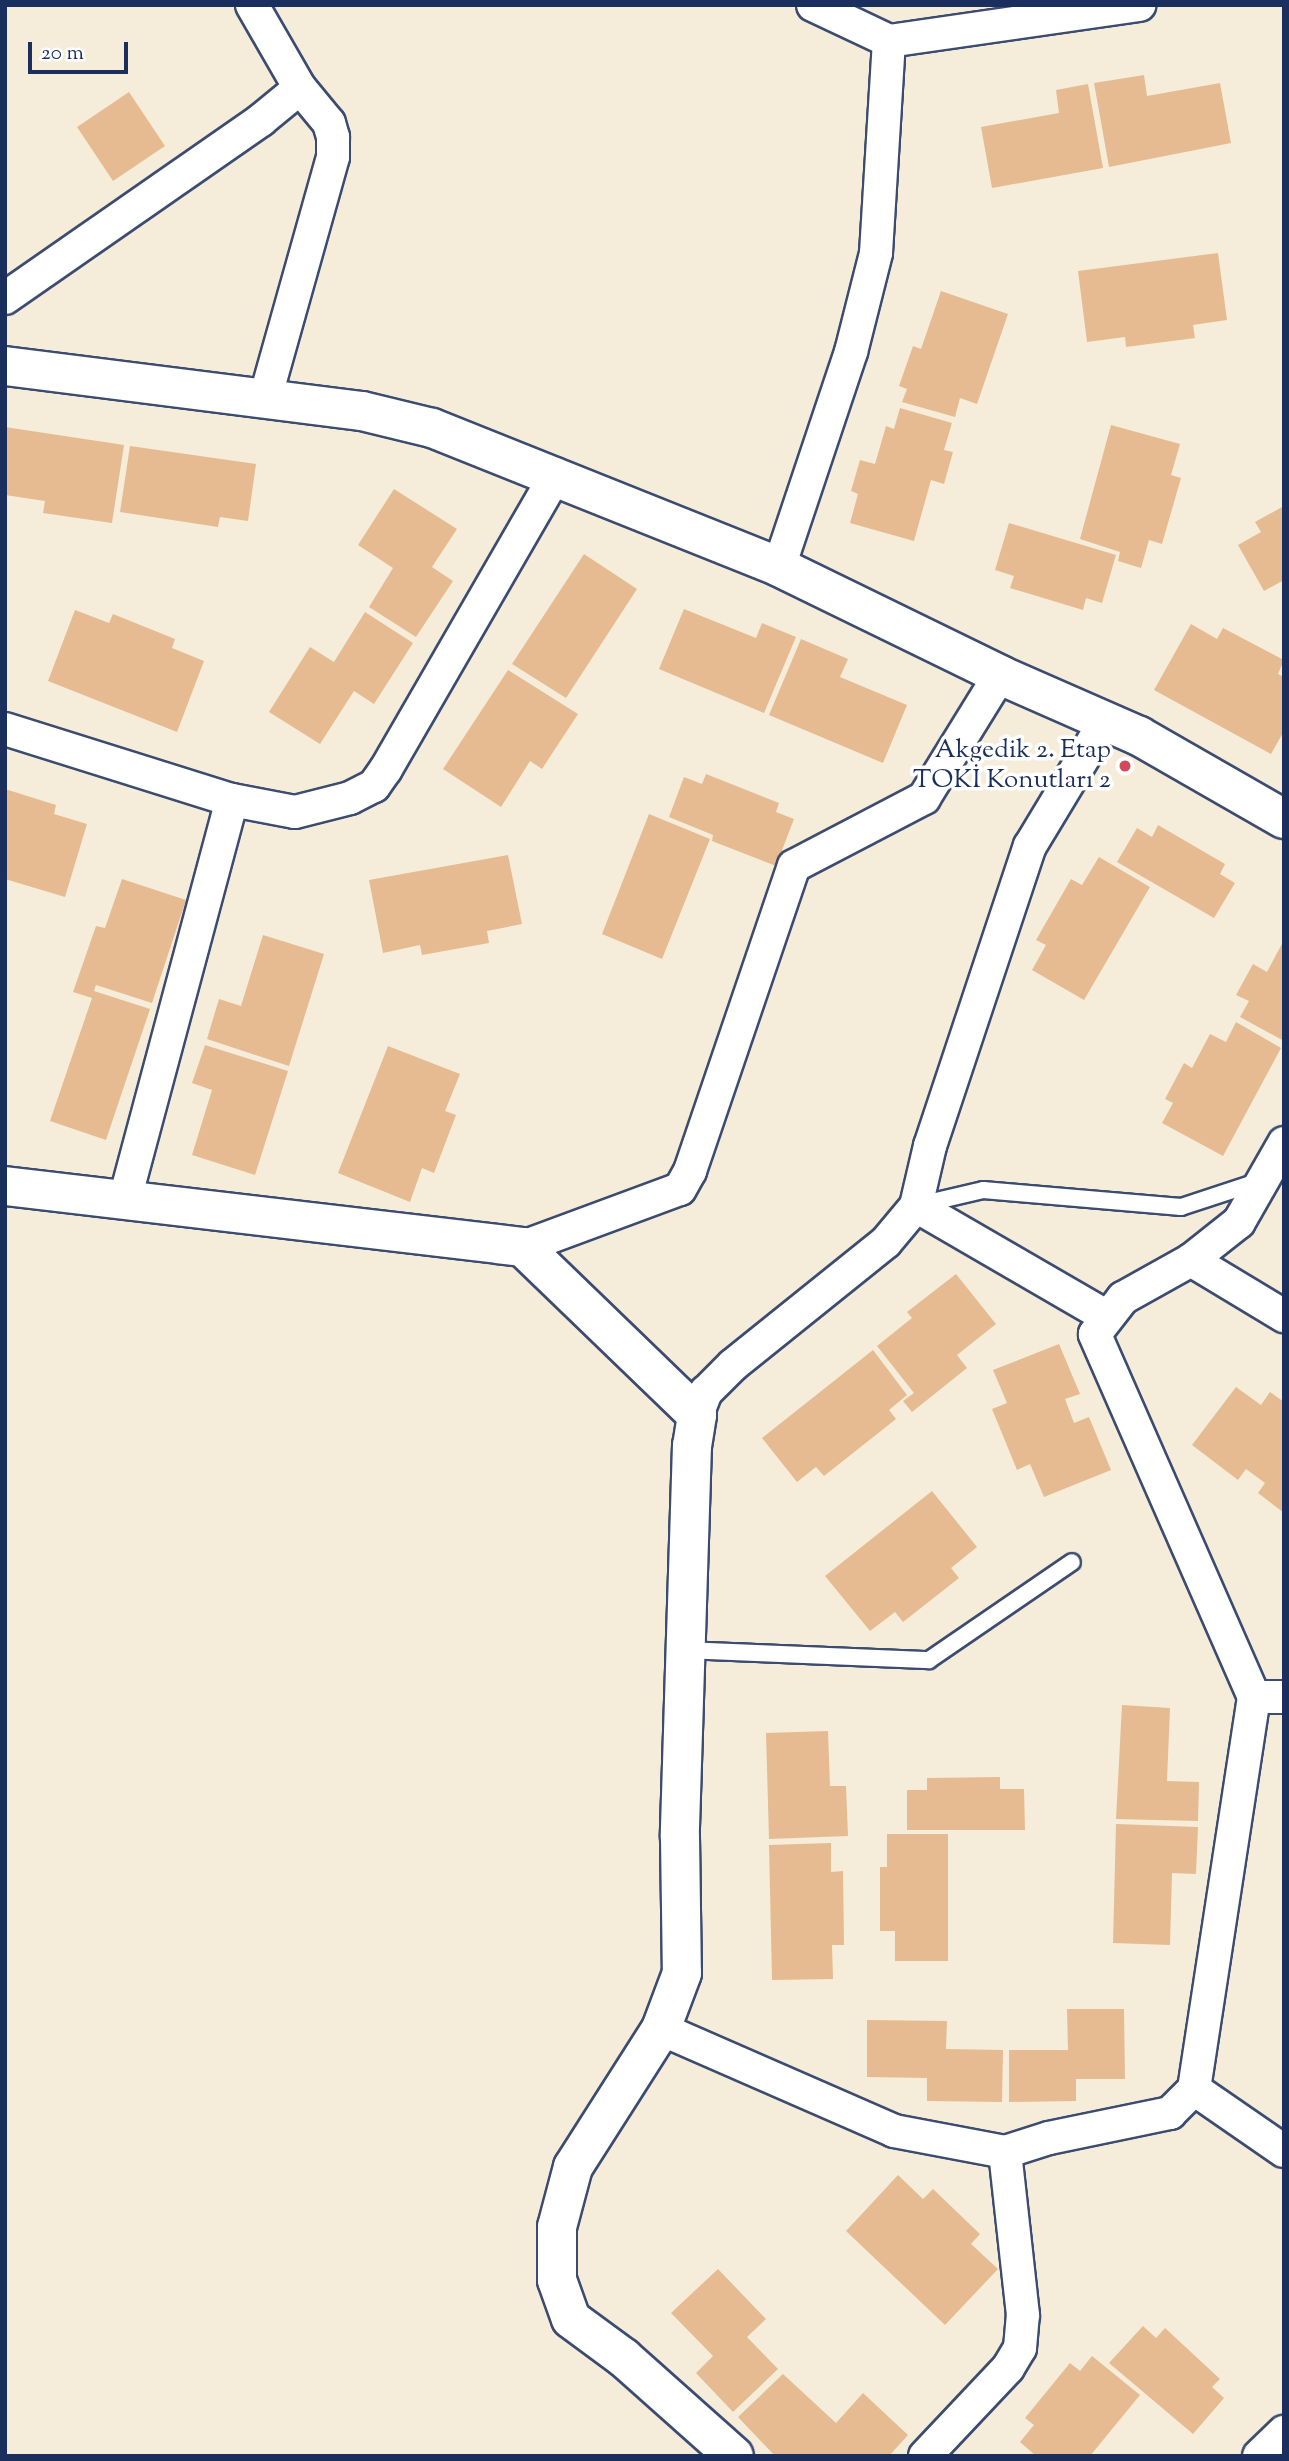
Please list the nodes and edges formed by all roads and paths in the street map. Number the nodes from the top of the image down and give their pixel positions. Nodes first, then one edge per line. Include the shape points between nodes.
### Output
1 (252, 5) edge
2 (813, 5) edge
3 (1139, 5) edge
4 (889, 41) junction
5 (300, 88) junction
6 (5, 298) edge
7 (5, 366) edge
8 (265, 399) junction
9 (556, 474) junction
10 (779, 567) junction
11 (1000, 675) junction
12 (1107, 720) junction
13 (5, 730) edge
14 (232, 800) junction
15 (1284, 818) edge
16 (1284, 1143) edge
17 (1263, 1180) junction
18 (5, 1186) edge
19 (125, 1199) junction
20 (916, 1206) junction
21 (523, 1247) junction
22 (1191, 1260) junction
23 (1107, 1316) junction
24 (1284, 1316) edge
25 (697, 1415) junction
26 (1072, 1562) dead end
27 (686, 1650) junction
28 (1269, 1697) edge
29 (662, 2029) junction
30 (1194, 2089) junction
31 (1284, 2151) edge
32 (1006, 2152) junction
33 (1284, 2432) edge
34 (938, 2452) edge
35 (734, 2456) edge
36 (1259, 2456) edge

1 - 5 street
2 - 4 street
3 - 4 street
4 - 10 street via 876,253 851,352
5 - 6 street
5 - 8 street via 329,123 333,157
7 - 8 street
8 - 9 street via 398,417
9 - 10 street
9 - 14 street via 374,786 350,798 295,812
10 - 11 street
11 - 12 street
11 - 21 street via 924,799 794,866 680,1189
12 - 15 street
12 - 20 street via 1030,846 930,1146
13 - 14 street
14 - 19 street
16 - 17 street
17 - 20 lane via 1181,1207 983,1190
17 - 22 street via 1239,1222
18 - 19 street
19 - 21 street
20 - 23 street
20 - 25 street via 886,1242 733,1365 706,1392
21 - 25 street
22 - 23 street via 1123,1298
22 - 24 street
23 - 28 street via 1095,1334
25 - 27 street via 692,1446
26 - 27 lane via 929,1660
27 - 29 street via 680,1837 682,1973
28 - 30 street
29 - 32 street via 894,2130
29 - 35 street via 573,2167 558,2227 558,2280 571,2319 624,2358
30 - 31 street
30 - 32 street via 1170,2113 1049,2138
32 - 34 street via 1023,2315 1020,2348 1009,2368
33 - 36 street

